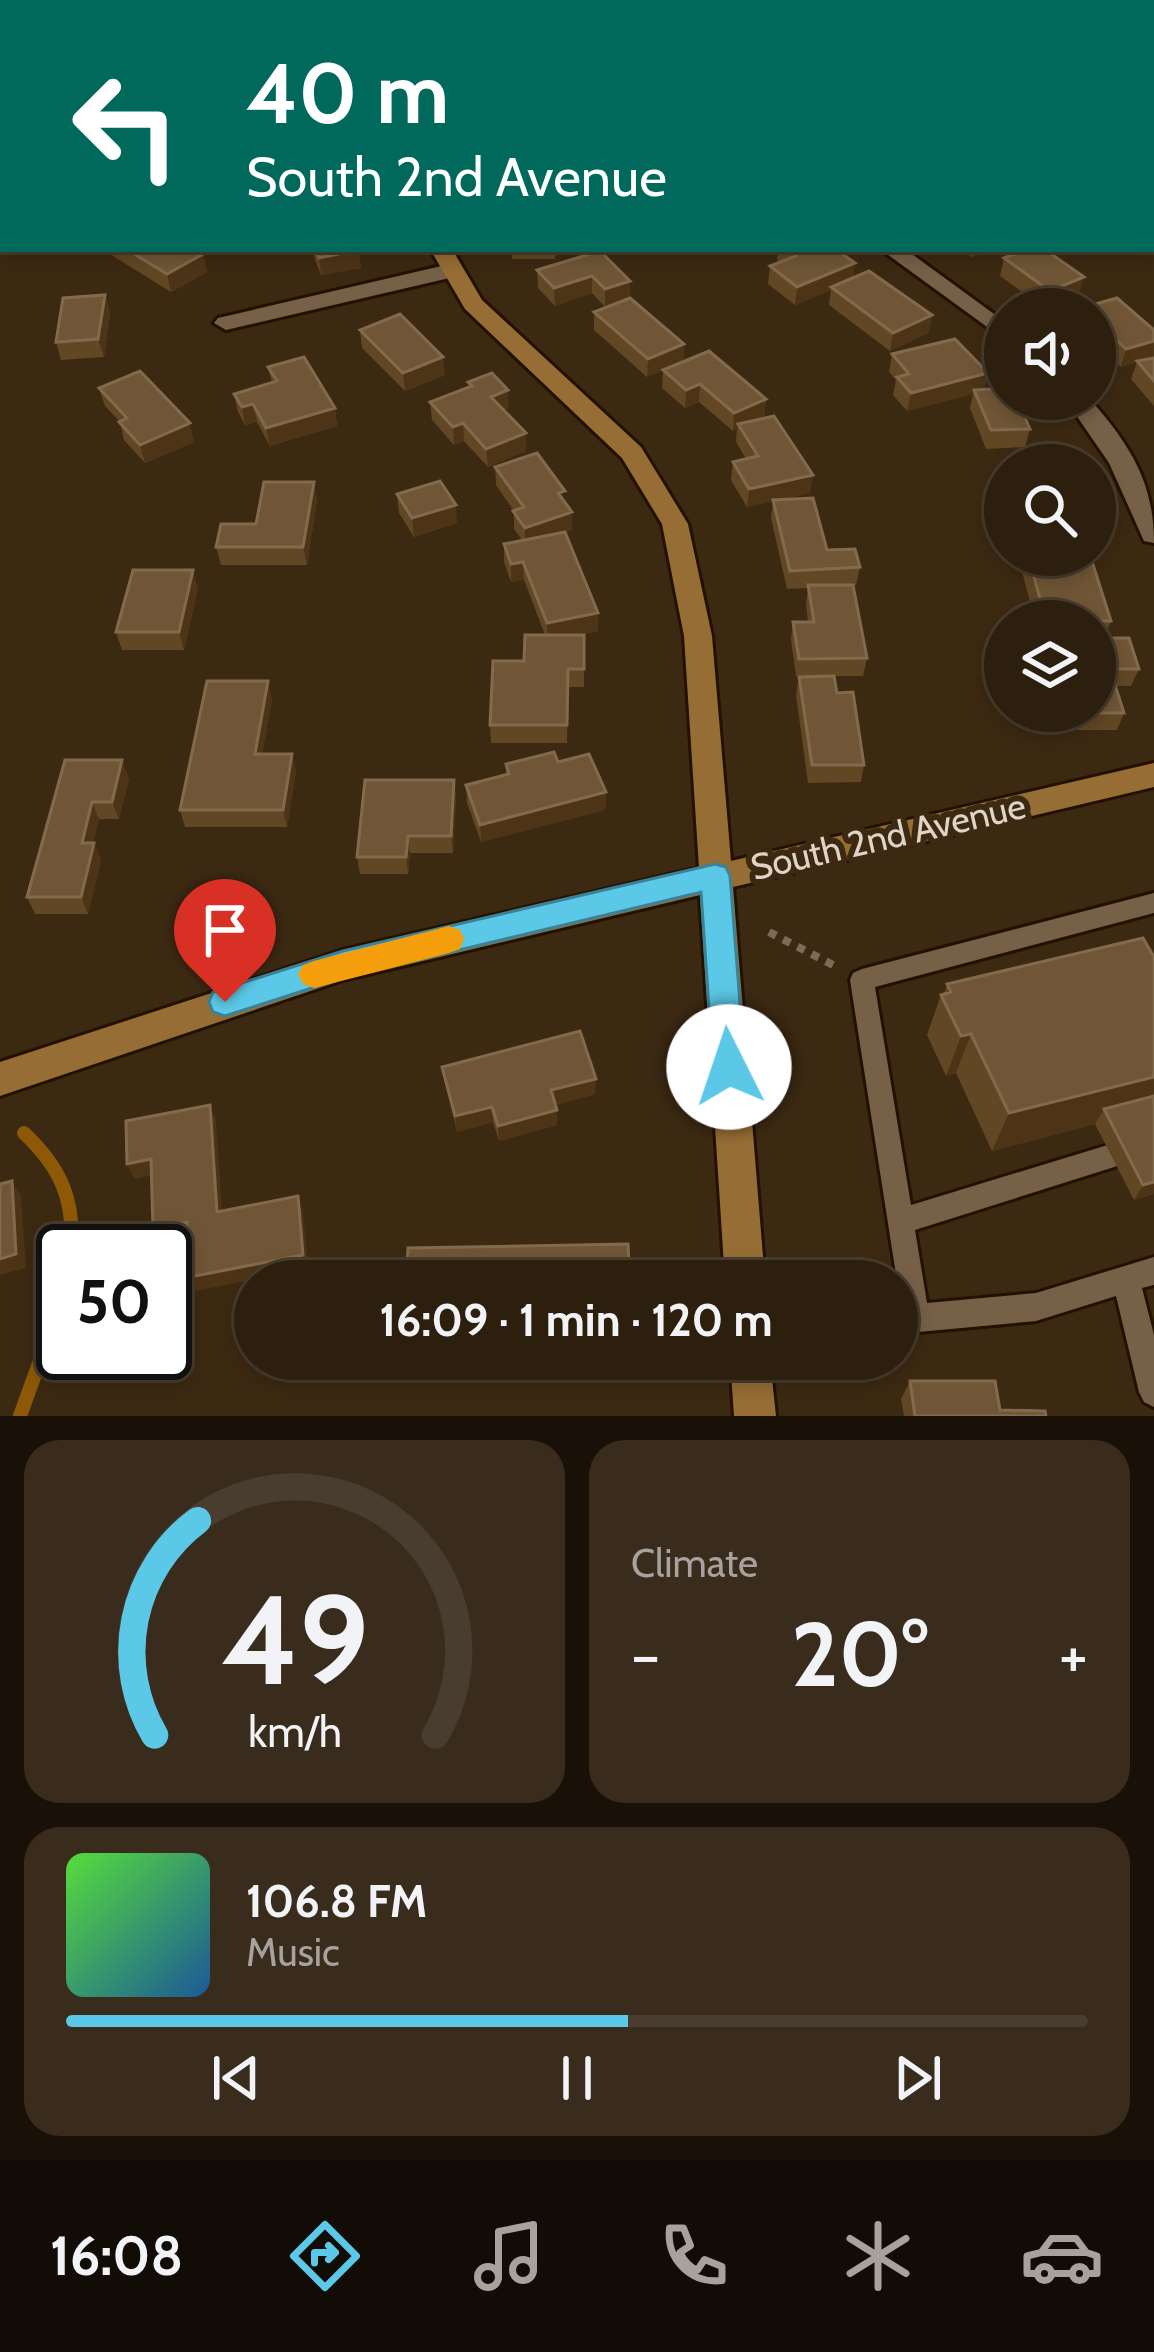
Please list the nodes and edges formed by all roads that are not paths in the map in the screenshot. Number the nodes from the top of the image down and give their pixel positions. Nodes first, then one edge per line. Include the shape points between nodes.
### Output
1 (895, 252) edge
2 (446, 260) edge
3 (984, 318) edge
4 (226, 323) dead end
5 (1096, 420) edge
6 (1154, 534) edge
7 (1152, 778) edge
8 (715, 876) junction
9 (1154, 903) edge
10 (0, 1079) edge
11 (1111, 1156) dead end
12 (899, 1222) junction
13 (743, 1260) edge
14 (902, 1260) edge
15 (1140, 1275) edge
16 (918, 1319) edge
17 (752, 1380) edge
18 (1154, 1393) edge
19 (755, 1416) edge

1 - 3 street
2 - 4 street
2 - 8 main road via 473,304 632,454 675,524 698,636
5 - 6 street
7 - 8 main road, South 2nd Avenue
8 - 10 main road, South 2nd Avenue via 343,965
8 - 13 main road
9 - 12 lane via 862,980
11 - 12 lane
12 - 14 lane
15 - 16 lane via 1036,1307
15 - 18 lane
17 - 19 main road

